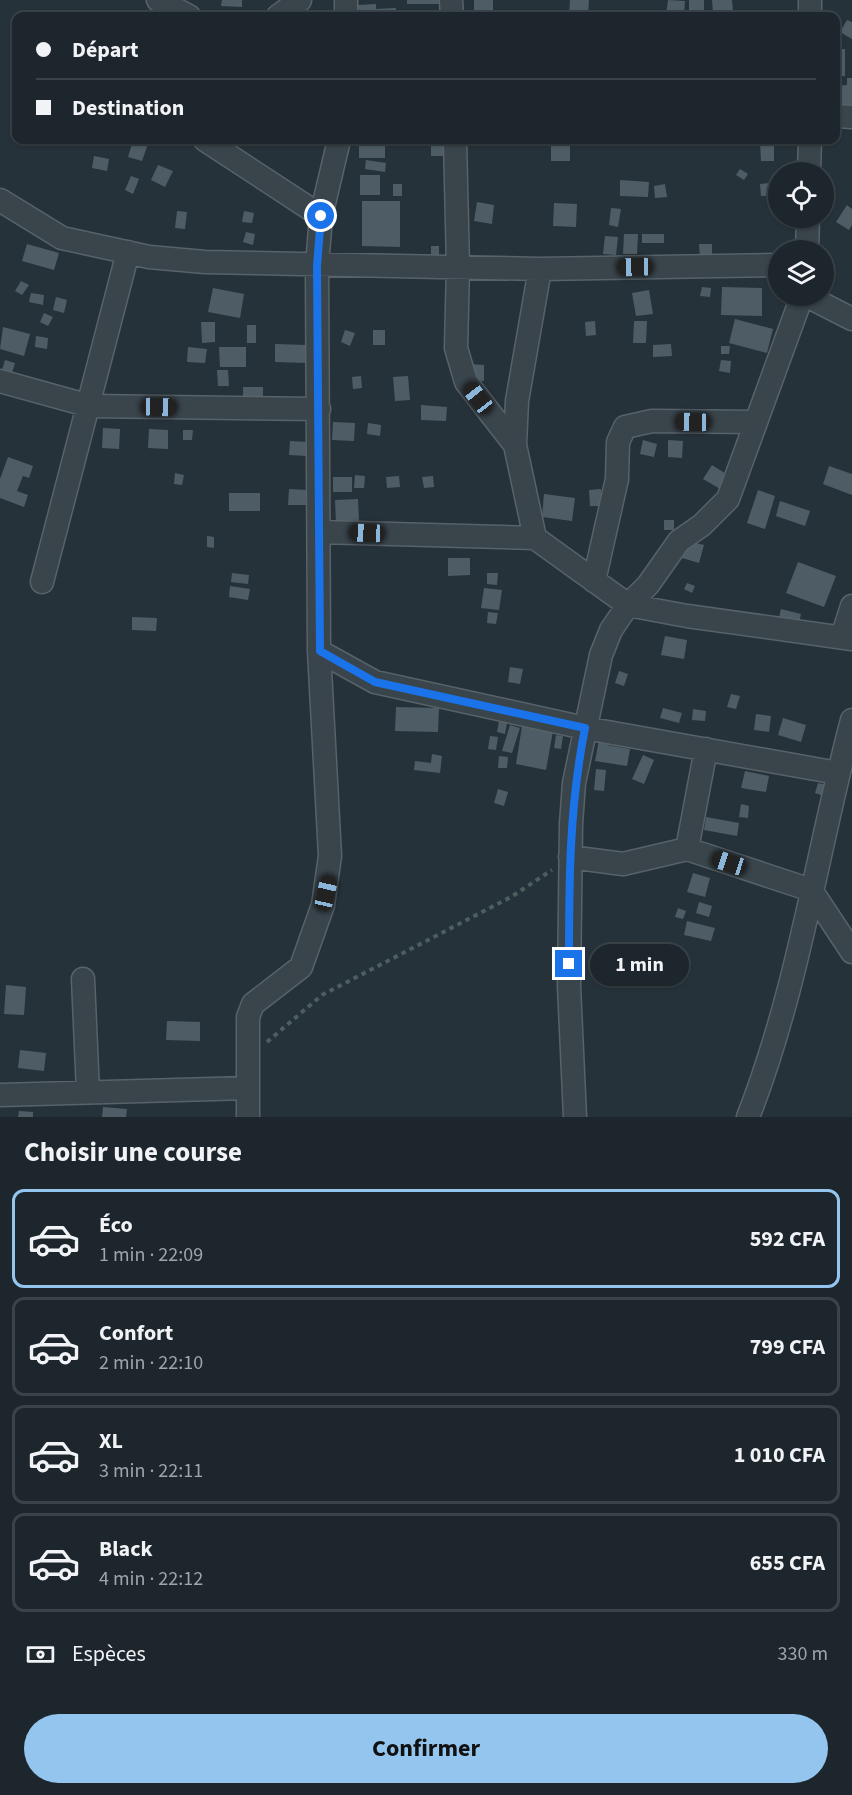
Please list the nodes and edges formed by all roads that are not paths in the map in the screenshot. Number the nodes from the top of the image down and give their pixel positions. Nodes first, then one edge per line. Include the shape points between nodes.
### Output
1 (158, 0) edge
2 (300, 0) edge
3 (181, 11) edge
4 (284, 12) edge
5 (211, 144) edge
6 (338, 144) edge
7 (455, 144) edge
8 (810, 144) edge
9 (809, 162) edge
10 (0, 200) edge
11 (321, 216) junction
12 (128, 252) junction
13 (768, 265) edge
14 (317, 266) junction
15 (458, 267) junction
16 (540, 269) junction
17 (798, 306) edge
18 (826, 306) edge
19 (852, 320) edge
20 (0, 381) edge
21 (90, 406) junction
22 (318, 409) junction
23 (756, 422) junction
24 (515, 445) junction
25 (320, 532) junction
26 (535, 538) junction
27 (594, 580) junction
28 (42, 582) dead end
29 (628, 605) junction
30 (852, 606) edge
31 (847, 638) edge
32 (320, 651) junction
33 (852, 720) edge
34 (585, 728) junction
35 (706, 749) junction
36 (841, 784) edge
37 (687, 849) junction
38 (570, 857) junction
39 (811, 890) junction
40 (852, 952) edge
41 (83, 979) dead end
42 (248, 1088) junction
43 (88, 1092) junction
44 (0, 1095) edge
45 (248, 1117) edge
46 (574, 1117) edge
47 (748, 1117) edge

1 - 3 street
2 - 4 street
5 - 11 street
6 - 11 street
7 - 15 street
8 - 9 street
10 - 12 street via 62,238
11 - 14 street
12 - 14 street via 205,262
12 - 21 street
13 - 16 street
14 - 15 street
14 - 22 street
15 - 16 street
15 - 24 street via 456,348 466,382
16 - 24 street via 517,401
17 - 23 street
18 - 19 street
20 - 21 street
21 - 22 street
21 - 28 street
22 - 25 street
23 - 27 street via 652,421 625,427 618,442 617,479
23 - 29 street via 728,499 679,541 648,585
24 - 26 street
25 - 26 street
25 - 32 street
26 - 27 street
27 - 29 street
29 - 31 street
29 - 34 street via 611,630 601,655
30 - 31 street
32 - 34 street via 375,682
32 - 42 street via 328,881 301,967 253,1004 248,1017
33 - 36 street
34 - 35 street
34 - 38 street via 574,783
35 - 36 street
35 - 37 street
36 - 39 street
37 - 38 street via 624,864
37 - 39 street
38 - 46 street
39 - 40 street
39 - 47 street via 765,1073
41 - 43 street
42 - 43 street
42 - 45 street
43 - 44 street

